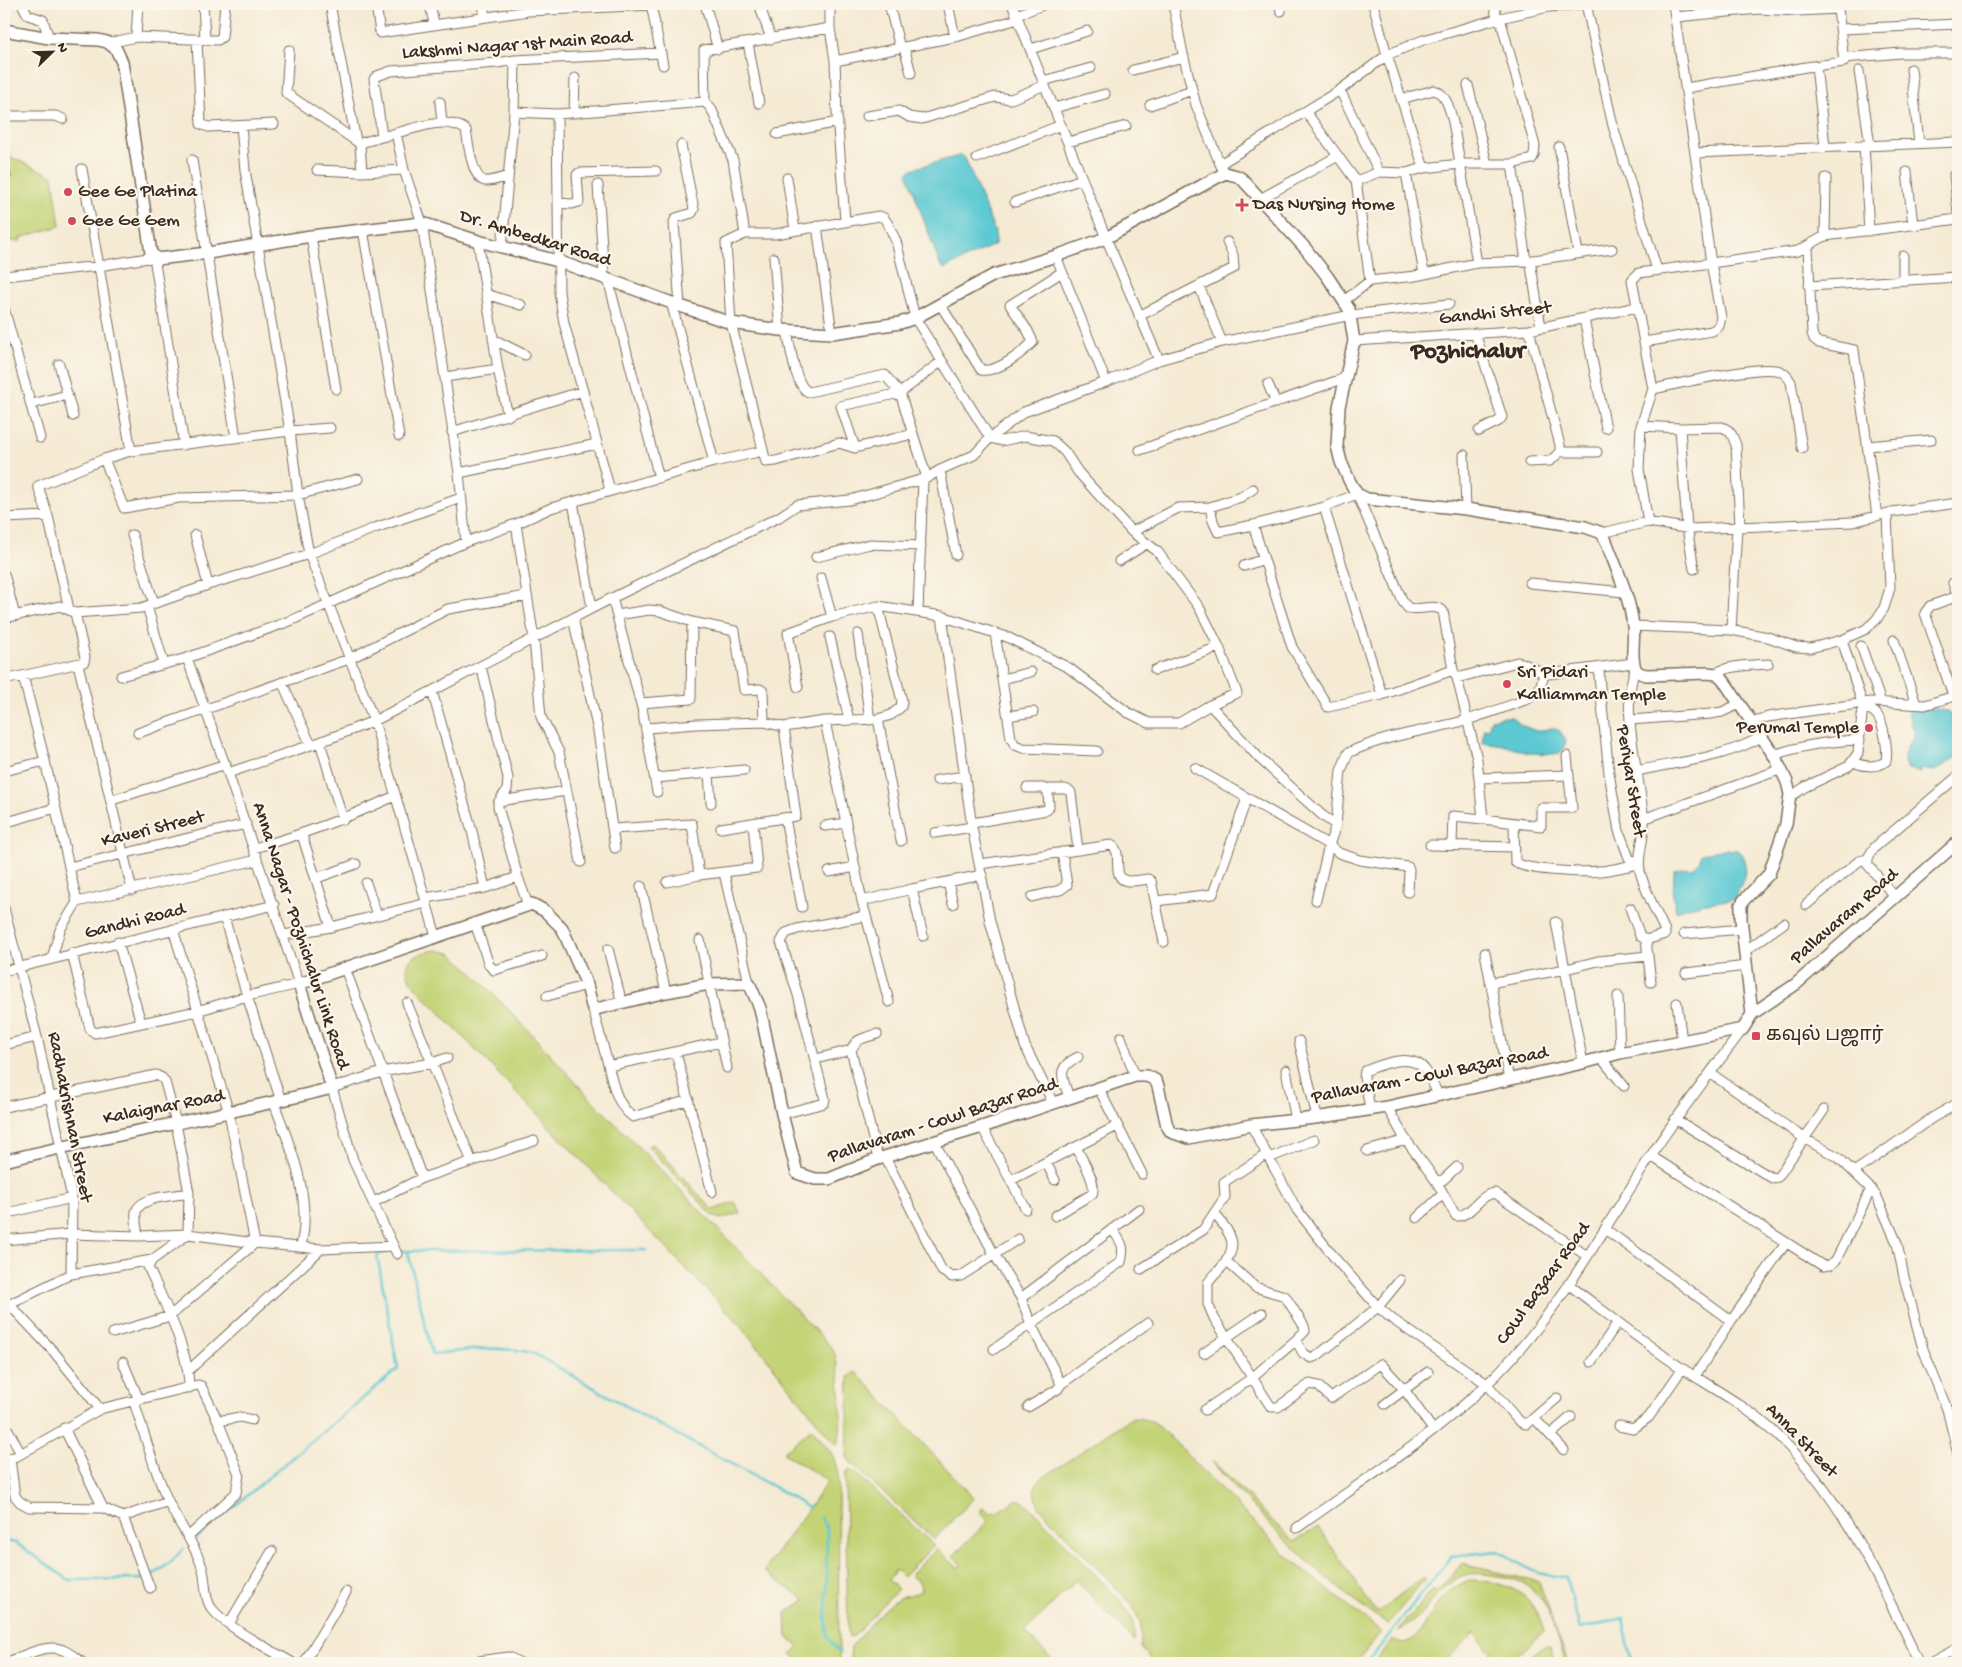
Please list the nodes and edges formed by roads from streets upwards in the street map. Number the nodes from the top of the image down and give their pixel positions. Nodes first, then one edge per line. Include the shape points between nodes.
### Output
1 (22, 4) edge
2 (138, 4) edge
3 (203, 4) edge
4 (225, 4) edge
5 (330, 4) edge
6 (376, 4) edge
7 (430, 4) edge
8 (483, 4) edge
9 (652, 4) edge
10 (706, 4) edge
11 (759, 4) edge
12 (830, 4) edge
13 (889, 4) edge
14 (948, 4) edge
15 (1012, 4) edge
16 (1045, 4) edge
17 (1173, 4) edge
18 (1373, 4) edge
19 (1494, 4) edge
20 (1580, 4) edge
21 (1586, 4) edge
22 (1673, 4) edge
23 (1548, 5) edge
24 (1759, 6) edge
25 (1839, 6) edge
26 (485, 16) junction
27 (1018, 17) junction
28 (1676, 17) junction
29 (1499, 18) junction
30 (434, 24) junction
31 (1958, 24) edge
32 (830, 28) junction
33 (1841, 29) junction
34 (4, 30) edge
35 (1087, 31) dead end
36 (955, 37) junction
37 (49, 38) junction
38 (136, 38) junction
39 (201, 39) junction
40 (771, 39) junction
41 (109, 43) junction
42 (748, 43) junction
43 (902, 47) junction
44 (718, 49) junction
45 (1030, 49) junction
46 (289, 50) dead end
47 (661, 53) junction
48 (1958, 53) edge
49 (1387, 55) junction
50 (1184, 57) junction
51 (1844, 58) junction
52 (515, 60) junction
53 (835, 61) junction
54 (663, 65) dead end
55 (1816, 66) junction
56 (1090, 68) dead end
57 (1911, 69) dead end
58 (1133, 70) dead end
59 (1859, 71) dead end
60 (911, 73) dead end
61 (576, 78) dead end
62 (1044, 83) junction
63 (1468, 85) dead end
64 (1686, 88) junction
65 (1192, 90) junction
66 (1340, 90) junction
67 (1105, 94) dead end
68 (1402, 99) junction
69 (440, 102) dead end
70 (705, 102) junction
71 (759, 103) dead end
72 (1150, 105) dead end
73 (1054, 108) junction
74 (514, 112) junction
75 (1306, 112) junction
76 (574, 113) junction
77 (557, 114) junction
78 (4, 116) edge
79 (867, 116) dead end
80 (63, 119) dead end
81 (838, 122) junction
82 (442, 123) junction
83 (274, 124) dead end
84 (1061, 125) junction
85 (241, 126) junction
86 (1126, 126) dead end
87 (396, 133) junction
88 (777, 134) dead end
89 (382, 136) junction
90 (1068, 142) junction
91 (1958, 142) edge
92 (358, 143) junction
93 (1919, 143) junction
94 (681, 145) dead end
95 (1867, 145) junction
96 (1825, 146) junction
97 (1559, 147) dead end
98 (1695, 153) junction
99 (1338, 156) junction
100 (977, 158) dead end
101 (192, 160) dead end
102 (1460, 164) junction
103 (1487, 164) junction
104 (1512, 164) junction
105 (1424, 168) junction
106 (4, 169) edge
107 (1222, 169) junction
108 (82, 170) dead end
109 (317, 170) dead end
110 (404, 170) junction
111 (656, 171) dead end
112 (362, 172) junction
113 (1379, 172) junction
114 (1907, 172) dead end
115 (1406, 173) junction
116 (1954, 175) dead end
117 (4, 176) edge
118 (508, 176) junction
119 (787, 178) dead end
120 (1826, 178) dead end
121 (1082, 179) junction
122 (1356, 181) junction
123 (598, 185) dead end
124 (1260, 199) junction
125 (1015, 202) dead end
126 (558, 203) junction
127 (1958, 214) edge
128 (1958, 219) edge
129 (845, 220) junction
130 (422, 223) junction
131 (1913, 225) junction
132 (817, 226) junction
133 (363, 230) junction
134 (795, 230) junction
135 (1869, 231) junction
136 (745, 234) junction
137 (311, 236) junction
138 (1824, 236) junction
139 (1106, 238) junction
140 (478, 241) junction
141 (1226, 242) dead end
142 (258, 245) junction
143 (502, 247) junction
144 (1808, 247) junction
145 (1612, 249) dead end
146 (208, 253) junction
147 (1578, 253) junction
148 (1056, 256) junction
149 (1903, 256) dead end
150 (154, 257) junction
151 (774, 258) dead end
152 (1528, 260) junction
153 (558, 261) junction
154 (1477, 263) junction
155 (1710, 263) junction
156 (99, 266) junction
157 (1657, 270) junction
158 (1062, 272) junction
159 (1424, 274) junction
160 (4, 276) edge
161 (1958, 277) edge
162 (606, 278) junction
163 (1903, 280) junction
164 (1370, 281) junction
165 (1199, 286) junction
166 (1809, 286) junction
167 (486, 294) junction
168 (1345, 300) junction
169 (676, 304) junction
170 (940, 304) junction
171 (1449, 304) dead end
172 (521, 305) dead end
173 (1637, 307) junction
174 (4, 308) edge
175 (1351, 315) junction
176 (1140, 316) junction
177 (915, 318) junction
178 (1584, 319) junction
179 (731, 323) junction
180 (1541, 327) junction
181 (783, 330) junction
182 (1529, 330) junction
183 (832, 333) junction
184 (1475, 333) junction
185 (8, 336) edge
186 (493, 339) junction
187 (1354, 341) junction
188 (1222, 342) junction
189 (1644, 342) junction
190 (525, 355) dead end
191 (1159, 360) junction
192 (942, 362) junction
193 (59, 364) dead end
194 (498, 369) junction
195 (445, 377) junction
196 (1345, 378) junction
197 (1106, 382) junction
198 (1268, 384) dead end
199 (336, 389) dead end
200 (1653, 389) junction
201 (582, 391) junction
202 (900, 393) junction
203 (67, 395) junction
204 (1276, 403) junction
205 (32, 404) junction
206 (73, 416) dead end
207 (508, 416) junction
208 (1641, 426) junction
209 (330, 428) dead end
210 (1606, 428) dead end
211 (1680, 428) junction
212 (290, 431) junction
213 (452, 432) junction
214 (1479, 432) dead end
215 (913, 434) junction
216 (399, 436) dead end
217 (40, 438) dead end
218 (236, 438) junction
219 (990, 438) junction
220 (1931, 440) dead end
221 (596, 444) junction
222 (184, 445) junction
223 (1868, 446) junction
224 (854, 448) junction
225 (1802, 448) dead end
226 (763, 450) junction
227 (1140, 450) dead end
228 (131, 452) junction
229 (1560, 452) junction
230 (1597, 452) dead end
231 (1464, 455) dead end
232 (104, 458) junction
233 (714, 462) junction
234 (1529, 462) dead end
235 (940, 470) junction
236 (458, 474) junction
237 (660, 478) junction
238 (358, 479) dead end
239 (925, 479) junction
240 (1253, 489) dead end
241 (610, 490) junction
242 (1357, 494) junction
243 (298, 495) junction
244 (461, 498) junction
245 (573, 502) junction
246 (1958, 503) edge
247 (1210, 507) junction
248 (1324, 507) junction
249 (1466, 509) junction
250 (1882, 515) junction
251 (48, 516) junction
252 (4, 518) edge
253 (1648, 522) junction
254 (516, 524) junction
255 (1253, 525) junction
256 (1738, 527) junction
257 (1687, 528) junction
258 (1132, 532) junction
259 (1602, 533) junction
260 (132, 535) dead end
261 (195, 536) dead end
262 (466, 542) junction
263 (1146, 544) junction
264 (920, 546) junction
265 (309, 554) junction
266 (956, 555) dead end
267 (816, 558) dead end
268 (1264, 559) junction
269 (1119, 561) dead end
270 (1244, 566) dead end
271 (1694, 569) dead end
272 (4, 574) edge
273 (821, 578) dead end
274 (1530, 583) dead end
275 (1953, 583) dead end
276 (208, 585) junction
277 (1624, 592) junction
278 (527, 596) junction
279 (1958, 597) edge
280 (612, 598) junction
281 (151, 604) junction
282 (328, 605) junction
283 (878, 606) junction
284 (592, 608) junction
285 (72, 611) junction
286 (918, 612) junction
287 (617, 614) junction
288 (14, 616) junction
289 (942, 616) junction
290 (832, 617) junction
291 (4, 618) edge
292 (573, 618) junction
293 (692, 622) junction
294 (1633, 626) junction
295 (1731, 630) junction
296 (995, 633) junction
297 (858, 634) dead end
298 (830, 637) dead end
299 (534, 638) junction
300 (1842, 640) junction
301 (1894, 640) dead end
302 (1862, 646) dead end
303 (1219, 647) junction
304 (187, 658) junction
305 (349, 658) junction
306 (78, 664) junction
307 (164, 664) junction
308 (1768, 664) dead end
309 (481, 666) junction
310 (1634, 666) junction
311 (1600, 667) junction
312 (1156, 670) dead end
313 (1031, 672) dead end
314 (1544, 673) junction
315 (1455, 674) junction
316 (1715, 674) junction
317 (23, 676) junction
318 (121, 676) dead end
319 (1002, 679) junction
320 (4, 680) edge
321 (282, 682) junction
322 (798, 688) dead end
323 (432, 691) junction
324 (1382, 696) junction
325 (1956, 696) edge
326 (1881, 702) junction
327 (641, 704) junction
328 (1739, 704) junction
329 (1916, 704) junction
330 (1210, 705) junction
331 (1862, 706) junction
332 (206, 710) junction
333 (1032, 712) dead end
334 (1008, 716) junction
335 (874, 719) junction
336 (849, 720) junction
337 (1468, 720) junction
338 (1630, 720) junction
339 (374, 721) junction
340 (825, 721) junction
341 (764, 722) junction
342 (1750, 722) junction
343 (784, 727) junction
344 (647, 728) junction
345 (138, 733) dead end
346 (1761, 737) junction
347 (1860, 740) junction
348 (320, 742) junction
349 (311, 745) junction
350 (1097, 751) dead end
351 (1774, 755) junction
352 (1567, 756) dead end
353 (45, 761) junction
354 (1853, 762) junction
355 (227, 768) junction
356 (1195, 768) dead end
357 (1782, 769) junction
358 (744, 770) dead end
359 (4, 771) edge
360 (1637, 771) junction
361 (709, 773) junction
362 (1569, 775) junction
363 (965, 776) junction
364 (1958, 776) edge
365 (655, 778) junction
366 (1480, 778) junction
367 (937, 780) dead end
368 (1027, 788) dead end
369 (1048, 790) junction
370 (567, 791) junction
371 (657, 792) dead end
372 (396, 796) junction
373 (1790, 797) junction
374 (1247, 798) junction
375 (112, 800) junction
376 (500, 801) junction
377 (711, 803) dead end
378 (56, 808) junction
379 (785, 818) junction
380 (1643, 818) junction
381 (1483, 819) junction
382 (343, 820) junction
383 (4, 822) edge
384 (753, 823) junction
385 (846, 823) junction
386 (1514, 823) junction
387 (246, 824) junction
388 (972, 825) junction
389 (1336, 825) junction
390 (825, 826) dead end
391 (721, 828) dead end
392 (612, 829) junction
393 (936, 833) dead end
394 (302, 835) junction
395 (900, 840) dead end
396 (1958, 842) edge
397 (1329, 845) junction
398 (1430, 845) dead end
399 (1452, 845) junction
400 (254, 848) junction
401 (615, 848) dead end
402 (1514, 848) junction
403 (1078, 850) junction
404 (1062, 852) junction
405 (123, 853) junction
406 (1868, 859) junction
407 (257, 860) junction
408 (581, 862) dead end
409 (356, 864) dead end
410 (980, 864) junction
411 (1639, 864) junction
412 (69, 867) junction
413 (855, 867) junction
414 (829, 872) dead end
415 (724, 873) junction
416 (699, 875) junction
417 (982, 875) junction
418 (518, 877) junction
419 (317, 878) junction
420 (366, 882) dead end
421 (667, 882) dead end
422 (948, 882) junction
423 (641, 886) dead end
424 (485, 888) junction
425 (912, 888) junction
426 (132, 890) junction
427 (1408, 892) dead end
428 (1895, 896) junction
429 (1032, 897) dead end
430 (1316, 900) dead end
431 (426, 901) junction
432 (862, 901) junction
433 (1156, 901) junction
434 (77, 902) junction
435 (953, 904) dead end
436 (274, 905) junction
437 (528, 905) junction
438 (1806, 905) dead end
439 (802, 907) dead end
440 (4, 908) edge
441 (1630, 908) dead end
442 (377, 916) junction
443 (866, 916) junction
444 (224, 917) junction
445 (1556, 922) dead end
446 (475, 923) junction
447 (1784, 923) dead end
448 (331, 927) junction
449 (173, 929) junction
450 (1742, 929) junction
451 (1684, 934) dead end
452 (284, 935) junction
453 (436, 936) junction
454 (922, 936) dead end
455 (700, 940) dead end
456 (1646, 940) junction
457 (118, 942) junction
458 (1164, 942) dead end
459 (608, 949) dead end
460 (1745, 951) junction
461 (72, 953) junction
462 (1485, 953) dead end
463 (542, 956) dead end
464 (1648, 956) junction
465 (52, 958) junction
466 (1747, 966) junction
467 (20, 967) junction
468 (345, 968) junction
469 (1566, 969) junction
470 (4, 971) edge
471 (1686, 973) dead end
472 (749, 982) junction
473 (1651, 982) dead end
474 (1490, 983) junction
475 (299, 984) junction
476 (709, 984) junction
477 (587, 985) junction
478 (666, 992) junction
479 (247, 996) junction
480 (547, 996) dead end
481 (1618, 996) dead end
482 (889, 1002) dead end
483 (407, 1003) dead end
484 (622, 1003) junction
485 (1677, 1003) dead end
486 (592, 1006) junction
487 (197, 1011) junction
488 (1752, 1014) junction
489 (140, 1023) junction
490 (1743, 1029) junction
491 (877, 1034) dead end
492 (37, 1037) junction
493 (1121, 1037) dead end
494 (1298, 1041) dead end
495 (1682, 1041) junction
496 (721, 1042) junction
497 (4, 1046) edge
498 (851, 1050) junction
499 (676, 1053) junction
500 (1620, 1053) junction
501 (1078, 1057) dead end
502 (447, 1058) dead end
503 (816, 1059) junction
504 (1602, 1059) junction
505 (432, 1063) junction
506 (1584, 1063) junction
507 (608, 1064) junction
508 (727, 1068) dead end
509 (1286, 1070) dead end
510 (382, 1072) junction
511 (1710, 1073) junction
512 (1135, 1076) junction
513 (1509, 1080) junction
514 (1624, 1086) dead end
515 (332, 1088) junction
516 (1100, 1089) junction
517 (51, 1096) junction
518 (1438, 1096) junction
519 (1069, 1098) junction
520 (689, 1100) junction
521 (278, 1102) junction
522 (1053, 1103) junction
523 (1958, 1103) edge
524 (4, 1107) edge
525 (1387, 1107) junction
526 (1370, 1108) junction
527 (1824, 1110) dead end
528 (229, 1113) junction
529 (782, 1114) junction
530 (1317, 1117) junction
531 (1675, 1119) junction
532 (1296, 1120) junction
533 (176, 1123) junction
534 (1252, 1125) junction
535 (1117, 1126) junction
536 (982, 1127) junction
537 (1805, 1139) junction
538 (1314, 1140) dead end
539 (1406, 1140) junction
540 (534, 1141) dead end
541 (935, 1142) junction
542 (62, 1146) junction
543 (1076, 1147) junction
544 (1367, 1151) dead end
545 (1268, 1156) junction
546 (1651, 1156) junction
547 (882, 1158) junction
548 (4, 1161) edge
549 (472, 1162) junction
550 (1046, 1162) junction
551 (1458, 1167) dead end
552 (1854, 1172) junction
553 (1142, 1174) dead end
554 (422, 1178) junction
555 (1011, 1180) junction
556 (1055, 1180) dead end
557 (1436, 1181) junction
558 (1871, 1189) junction
559 (712, 1192) dead end
560 (189, 1193) junction
561 (1443, 1194) junction
562 (72, 1198) junction
563 (374, 1202) junction
564 (1026, 1209) dead end
565 (1139, 1209) dead end
566 (1214, 1213) junction
567 (4, 1214) edge
568 (1055, 1216) dead end
569 (1416, 1218) dead end
570 (1112, 1229) junction
571 (1605, 1229) junction
572 (72, 1234) junction
573 (188, 1234) junction
574 (138, 1236) junction
575 (1018, 1239) dead end
576 (4, 1240) edge
577 (255, 1243) junction
578 (1786, 1243) junction
579 (301, 1247) junction
580 (321, 1249) junction
581 (994, 1254) junction
582 (1587, 1256) junction
583 (152, 1260) junction
584 (1226, 1261) junction
585 (1141, 1269) dead end
586 (70, 1274) junction
587 (1400, 1280) dead end
588 (1568, 1284) junction
589 (1021, 1298) junction
590 (6, 1305) edge
591 (1378, 1307) junction
592 (1262, 1313) dead end
593 (170, 1316) junction
594 (1731, 1321) junction
595 (1618, 1322) junction
596 (1148, 1323) dead end
597 (1031, 1324) junction
598 (113, 1333) dead end
599 (1226, 1338) junction
600 (1296, 1340) junction
601 (994, 1348) dead end
602 (1204, 1353) dead end
603 (123, 1362) dead end
604 (1591, 1362) dead end
605 (1682, 1369) junction
606 (189, 1370) junction
607 (1428, 1372) dead end
608 (1696, 1376) junction
609 (1252, 1378) junction
610 (1061, 1384) junction
611 (1487, 1384) junction
612 (189, 1388) junction
613 (1404, 1389) junction
614 (1557, 1398) dead end
615 (136, 1401) junction
616 (1385, 1404) dead end
617 (1028, 1408) dead end
618 (100, 1409) junction
619 (1205, 1410) dead end
620 (1571, 1417) dead end
621 (1534, 1418) junction
622 (218, 1420) junction
623 (252, 1420) dead end
624 (4, 1422) edge
625 (1619, 1426) dead end
626 (64, 1428) junction
627 (1433, 1430) junction
628 (1550, 1435) junction
629 (1564, 1450) dead end
630 (22, 1454) junction
631 (1958, 1454) edge
632 (7, 1459) edge
633 (168, 1501) junction
634 (103, 1508) junction
635 (123, 1517) junction
636 (1297, 1528) dead end
637 (188, 1537) junction
638 (272, 1551) dead end
639 (150, 1588) dead end
640 (346, 1592) dead end
641 (229, 1624) junction
642 (1958, 1648) edge
643 (5, 1663) edge
644 (83, 1663) edge
645 (293, 1663) edge
646 (304, 1663) edge
647 (476, 1663) edge
648 (520, 1663) edge
649 (1918, 1663) edge
650 (1930, 1663) edge

1 - 37 street via 28,15 43,20
2 - 38 street
3 - 39 street
4 - 39 street via 222,36 218,40
5 - 92 street
6 - 30 street via 380,33
7 - 30 street
8 - 26 street
9 - 26 street
9 - 47 street
10 - 44 street
11 - 40 street
12 - 32 street
13 - 43 street
14 - 36 street
15 - 27 street
16 - 27 street
17 - 50 street
18 - 49 street
19 - 29 street
20 - 23 street
21 - 157 street via 1614,126
22 - 28 street
23 - 29 street
24 - 25 street via 1798,11
24 - 28 street
25 - 33 street
26 - 30 street
27 - 36 street
27 - 45 street
28 - 64 street
29 - 49 street via 1423,40
29 - 104 street via 1535,146 1532,159
31 - 33 street
32 - 40 street
32 - 53 street
33 - 51 street
34 - 37 street
35 - 45 street
36 - 43 street
37 - 41 street
38 - 39 street
38 - 41 street
39 - 85 street via 201,124 208,127
40 - 42 street
41 - 150 street via 122,62
42 - 44 street
42 - 71 street
43 - 53 street
43 - 60 street
44 - 70 street via 704,50
45 - 62 street
46 - 92 street via 286,93
47 - 52 street, Lakshmi Nagar 1st Main Road
47 - 54 street
48 - 51 street
49 - 66 street
49 - 68 street
50 - 58 street
50 - 65 street
51 - 55 street via 1844,62
52 - 74 street
52 - 89 street, Lakshmi Nagar 1st Main Road via 391,71 377,76 374,83
53 - 81 street
55 - 64 street
55 - 96 street
56 - 62 street
57 - 93 street
59 - 95 street
61 - 76 street
62 - 73 street
62 - 79 street via 1011,99 995,97 922,119 899,111
63 - 103 street
64 - 98 street
65 - 72 street
65 - 107 street
66 - 75 street
66 - 113 street
67 - 73 street
68 - 102 street via 1428,91 1439,92 1450,112
68 - 105 street
69 - 82 street
70 - 76 street
70 - 136 street via 711,108 734,160
73 - 84 street
74 - 77 street
74 - 118 street
75 - 99 street
75 - 107 street
76 - 77 street
77 - 126 street
78 - 80 street via 56,116
81 - 88 street
81 - 129 street
82 - 87 street
82 - 118 street via 460,125 466,130 478,178 485,181
83 - 85 street
84 - 90 street
84 - 100 street
85 - 142 street
86 - 90 street
87 - 89 street
87 - 110 street
89 - 92 street
90 - 121 street
91 - 93 street
92 - 112 street
93 - 95 street
94 - 169 street via 694,209 674,222
95 - 96 street
95 - 135 street
96 - 98 street
97 - 147 street
98 - 155 street
99 - 122 street
99 - 124 street
101 - 146 street
102 - 103 street
102 - 105 street
102 - 154 street
103 - 104 street
104 - 152 street
105 - 115 street
106 - 117 street
107 - 124 street via 1242,179
107 - 139 street, Dr. Ambedkar Road
108 - 156 street
109 - 112 street
110 - 112 street
110 - 130 street
111 - 126 street via 579,173 579,202
113 - 115 street
113 - 122 street
114 - 131 street
115 - 159 street
116 - 127 street
118 - 143 street
119 - 134 street
120 - 138 street
121 - 125 street
121 - 139 street
122 - 164 street
123 - 162 street
124 - 168 street via 1305,248
126 - 153 street
128 - 131 street
129 - 132 street
129 - 177 street via 884,218 896,240
130 - 133 street, Dr. Ambedkar Road
130 - 140 street, Dr. Ambedkar Road
130 - 195 street
131 - 135 street
132 - 134 street
132 - 183 street
133 - 137 street, Dr. Ambedkar Road
133 - 216 street
134 - 136 street
135 - 138 street
136 - 179 street via 726,243
137 - 142 street, Dr. Ambedkar Road
137 - 199 street
138 - 144 street
139 - 148 street, Dr. Ambedkar Road
139 - 176 street
140 - 143 street, Dr. Ambedkar Road
140 - 167 street
141 - 165 street via 1233,255 1234,268
142 - 146 street, Dr. Ambedkar Road
142 - 212 street
143 - 153 street, Dr. Ambedkar Road
144 - 155 street
144 - 166 street
145 - 147 street
146 - 150 street, Dr. Ambedkar Road via 162,259
146 - 218 street
147 - 152 street
148 - 158 street
148 - 170 street, Dr. Ambedkar Road via 994,275
149 - 163 street
150 - 156 street
150 - 222 street
151 - 181 street
152 - 154 street
152 - 180 street
153 - 162 street, Dr. Ambedkar Road
153 - 201 street via 564,323
154 - 159 street
155 - 157 street
155 - 189 street via 1721,317 1719,326 1712,331
156 - 160 street
156 - 228 street
157 - 173 street via 1639,272 1634,276
158 - 170 street via 1010,305 1033,342 1022,353 988,371 981,370
158 - 197 street
159 - 164 street
161 - 163 street
162 - 169 street, Dr. Ambedkar Road
162 - 237 street
163 - 166 street
164 - 168 street
165 - 176 street
165 - 188 street
166 - 223 street via 1814,339 1818,343 1854,350
167 - 172 street
167 - 186 street
168 - 175 street
169 - 179 street, Dr. Ambedkar Road
169 - 233 street
170 - 177 street, Dr. Ambedkar Road
171 - 175 street
173 - 178 street, Gandhi Street
173 - 189 street
174 - 185 street
175 - 187 street
175 - 188 street
176 - 191 street
177 - 183 street, Dr. Ambedkar Road
177 - 192 street
178 - 180 street, Gandhi Street
178 - 210 street
179 - 181 street, Dr. Ambedkar Road
179 - 226 street
180 - 182 street, Gandhi Street
181 - 183 street, Dr. Ambedkar Road
181 - 202 street via 804,390 809,392 885,375
182 - 184 street, Gandhi Street
182 - 229 street
184 - 187 street, Gandhi Street
184 - 214 street via 1502,417
185 - 205 street
186 - 190 street
186 - 194 street
187 - 196 street
188 - 191 street
189 - 200 street
191 - 197 street
192 - 202 street
192 - 219 street
193 - 203 street
194 - 195 street
194 - 207 street
195 - 213 street
196 - 204 street
196 - 242 street via 1337,419 1337,446 1346,475
197 - 219 street via 1024,412
198 - 204 street
200 - 208 street
200 - 225 street via 1754,370 1778,370 1791,382
201 - 207 street
201 - 221 street
202 - 215 street
202 - 224 street via 841,406
203 - 205 street
203 - 206 street
204 - 227 street
205 - 217 street
207 - 213 street
208 - 211 street
208 - 253 street via 1639,469
209 - 212 street
211 - 256 street via 1722,427 1732,435 1736,445
211 - 257 street
212 - 218 street
212 - 243 street
213 - 236 street
215 - 224 street
215 - 239 street
218 - 222 street
219 - 235 street via 974,455
219 - 258 street via 1002,441 1025,436 1053,441
220 - 223 street
221 - 236 street
221 - 241 street
222 - 228 street
223 - 250 street
224 - 226 street via 839,443 766,462
226 - 233 street
228 - 232 street
229 - 230 street
229 - 234 street via 1550,461
231 - 249 street
232 - 243 street via 124,508 179,498
232 - 251 street via 38,486
233 - 237 street
235 - 239 street
235 - 266 street
236 - 244 street
237 - 241 street
238 - 243 street
239 - 264 street
239 - 280 street via 850,500 797,505 779,517
240 - 247 street via 1241,497
241 - 245 street
242 - 248 street
242 - 249 street via 1368,499
242 - 315 street via 1403,602 1408,608 1417,610 1435,606 1443,611
243 - 265 street
244 - 262 street
244 - 265 street
245 - 254 street
245 - 284 street
246 - 250 street
247 - 255 street via 1218,532
247 - 258 street via 1178,508
248 - 255 street
248 - 324 street
249 - 259 street via 1585,527
250 - 256 street via 1853,522
250 - 300 street via 1890,588 1884,608 1866,629
251 - 252 street
251 - 285 street
253 - 257 street
253 - 259 street
254 - 262 street
254 - 278 street
255 - 268 street
256 - 257 street
256 - 295 street
257 - 271 street
258 - 263 street
259 - 277 street
260 - 281 street
261 - 276 street
262 - 282 street
263 - 269 street
263 - 303 street via 1157,551 1199,607
264 - 267 street via 870,544
264 - 286 street
265 - 276 street
265 - 282 street
268 - 270 street
268 - 324 street via 1292,647 1328,707
272 - 288 street
273 - 290 street
274 - 277 street
275 - 279 street
276 - 281 street
277 - 294 street
278 - 299 street
278 - 305 street via 448,609
279 - 325 street via 1930,606 1925,613
280 - 284 street
280 - 287 street
281 - 285 street
281 - 307 street
282 - 304 street
282 - 305 street
283 - 286 street
283 - 290 street
283 - 335 street via 902,701 901,708 891,715
284 - 292 street
285 - 288 street via 60,606
285 - 306 street via 85,657 84,662
286 - 289 street
287 - 293 street via 660,611
287 - 327 street
288 - 291 street
289 - 296 street
289 - 363 street
290 - 322 street via 788,633
292 - 299 street
292 - 392 street via 598,731
293 - 327 street via 691,699
293 - 341 street via 735,630 744,690 763,691
294 - 295 street
294 - 310 street
295 - 300 street via 1768,637 1796,647 1810,648
296 - 319 street
296 - 330 street via 1069,668 1127,712 1149,723 1179,723
297 - 335 street
298 - 336 street
299 - 309 street
299 - 370 street via 541,717 559,752
300 - 331 street
301 - 329 street
302 - 326 street
303 - 312 street
303 - 330 street via 1237,693
304 - 307 street
304 - 332 street, Anna Nagar - Pozhichalur Link Road
305 - 321 street
305 - 339 street
306 - 317 street
306 - 375 street
307 - 318 street
308 - 316 street via 1746,665
309 - 323 street
309 - 376 street via 508,778 507,790
310 - 311 street
310 - 316 street via 1640,674 1647,676
310 - 338 street via 1629,696
311 - 314 street
311 - 411 street, Periyar Street via 1609,773 1619,831 1629,858
313 - 319 street
314 - 315 street via 1517,662
314 - 337 street via 1537,694
315 - 324 street
315 - 337 street
316 - 328 street via 1722,678
317 - 320 street
317 - 353 street
319 - 334 street
321 - 332 street
321 - 349 street
323 - 339 street
323 - 424 street
325 - 329 street
326 - 329 street
326 - 331 street
327 - 344 street
328 - 338 street via 1710,714
328 - 342 street
330 - 389 street via 1260,758
331 - 342 street
331 - 347 street
331 - 354 street via 1876,713 1881,721 1886,761 1861,765
332 - 345 street
332 - 355 street, Anna Nagar - Pozhichalur Link Road
333 - 334 street
334 - 350 street via 1015,745
335 - 336 street
335 - 395 street
336 - 340 street
337 - 366 street
337 - 389 street via 1392,737 1348,753 1342,771
338 - 360 street
339 - 348 street
339 - 372 street
340 - 343 street
340 - 385 street
341 - 343 street
341 - 344 street
342 - 346 street
343 - 379 street via 796,816
344 - 365 street
346 - 351 street
346 - 360 street via 1737,748
347 - 351 street via 1814,744
347 - 354 street
348 - 349 street
348 - 382 street
349 - 355 street
351 - 357 street
352 - 362 street
353 - 359 street
353 - 378 street
354 - 373 street
355 - 375 street
355 - 387 street, Anna Nagar - Pozhichalur Link Road
356 - 374 street
357 - 373 street
357 - 380 street
358 - 361 street
360 - 380 street
361 - 365 street
361 - 377 street
362 - 366 street
362 - 386 street via 1572,808 1541,808 1540,826
363 - 367 street
363 - 388 street
364 - 406 street via 1875,848
365 - 371 street
366 - 381 street
368 - 369 street
369 - 388 street via 1047,810
369 - 403 street via 1070,791
370 - 376 street
370 - 408 street
372 - 382 street
372 - 431 street
373 - 450 street via 1786,824 1769,874 1741,905
374 - 397 street
374 - 433 street via 1213,894
375 - 405 street
376 - 418 street via 498,807
378 - 383 street
378 - 412 street
379 - 384 street
379 - 439 street
380 - 411 street via 1644,837
381 - 386 street
381 - 399 street via 1452,816
382 - 394 street
384 - 391 street
384 - 415 street via 757,868
385 - 390 street
385 - 413 street
386 - 402 street
387 - 400 street, Anna Nagar - Pozhichalur Link Road
387 - 405 street, Kaveri Street
388 - 393 street
388 - 410 street
389 - 397 street
392 - 401 street
392 - 416 street via 692,824
394 - 400 street
394 - 419 street
396 - 428 street, Pallavaram Road
397 - 427 street via 1339,853 1360,860 1408,867
397 - 430 street
398 - 399 street
399 - 402 street
400 - 407 street, Anna Nagar - Pozhichalur Link Road
402 - 411 street via 1515,862 1526,867 1598,872
403 - 404 street
403 - 433 street via 1114,846 1121,878 1126,881 1148,880
404 - 410 street
404 - 429 street via 1067,885
405 - 412 street, Kaveri Street
405 - 426 street
406 - 428 street via 1868,865
406 - 438 street via 1856,863
407 - 426 street
407 - 436 street, Anna Nagar - Pozhichalur Link Road
409 - 419 street
410 - 417 street
411 - 456 street via 1644,886 1665,931 1665,934
412 - 434 street
413 - 414 street
413 - 432 street
415 - 416 street
415 - 472 street
416 - 421 street
417 - 422 street
417 - 522 street via 990,921 1026,1046
418 - 424 street
418 - 437 street
419 - 448 street
420 - 442 street
422 - 425 street
422 - 435 street
423 - 478 street
424 - 431 street
425 - 432 street
425 - 454 street
426 - 434 street
428 - 488 street, Pallavaram Road via 1796,984
431 - 442 street
431 - 453 street
432 - 443 street
433 - 458 street
434 - 465 street via 60,930
436 - 444 street, Gandhi Road
436 - 452 street, Anna Nagar - Pozhichalur Link Road
437 - 446 street
437 - 477 street via 545,911 562,928
440 - 467 street, Radhakrishnan Street
441 - 456 street via 1640,936
442 - 448 street
443 - 482 street
443 - 503 street via 797,929 786,933 781,942
444 - 449 street, Gandhi Road
444 - 479 street
445 - 469 street
446 - 453 street
446 - 463 street via 489,965 494,970
447 - 460 street
448 - 452 street
449 - 457 street, Gandhi Road
449 - 487 street
450 - 451 street
450 - 460 street
452 - 475 street, Anna Nagar - Pozhichalur Link Road
453 - 468 street
455 - 476 street
456 - 464 street
457 - 461 street, Gandhi Road
457 - 489 street
459 - 484 street
460 - 466 street
461 - 465 street, Gandhi Road
461 - 489 street via 92,1032
462 - 474 street
464 - 469 street via 1598,961
464 - 473 street
465 - 467 street, Gandhi Road
466 - 471 street
466 - 488 street
467 - 470 street, Gandhi Road
467 - 492 street, Radhakrishnan Street
468 - 475 street
468 - 510 street
469 - 474 street
469 - 506 street
472 - 476 street
472 - 529 street, Pallavaram - Cowl Bazar Road via 760,1008
474 - 513 street
475 - 479 street
475 - 515 street, Anna Nagar - Pozhichalur Link Road
476 - 478 street
476 - 496 street
477 - 480 street
477 - 486 street
478 - 484 street
479 - 487 street
479 - 521 street
481 - 500 street
483 - 505 street
484 - 486 street via 596,1009
485 - 495 street
486 - 507 street
487 - 489 street
487 - 528 street
488 - 490 street
490 - 495 street, Pallavaram - Cowl Bazar Road
490 - 511 street, Cowl Bazaar Road
491 - 498 street via 854,1042
492 - 497 street
492 - 517 street, Radhakrishnan Street
493 - 512 street
494 - 530 street
495 - 500 street, Pallavaram - Cowl Bazar Road
496 - 499 street
496 - 508 street
498 - 503 street
498 - 547 street
499 - 507 street
499 - 520 street
500 - 504 street, Pallavaram - Cowl Bazar Road
501 - 519 street via 1067,1062 1062,1072
502 - 505 street
503 - 529 street via 824,1102
504 - 506 street, Pallavaram - Cowl Bazar Road
504 - 514 street
505 - 510 street
505 - 549 street
506 - 513 street, Pallavaram - Cowl Bazar Road
507 - 520 street via 617,1096 634,1117
509 - 532 street
510 - 515 street
510 - 554 street
511 - 531 street, Cowl Bazaar Road
511 - 537 street
512 - 516 street, Pallavaram - Cowl Bazar Road
512 - 534 street, Pallavaram - Cowl Bazar Road via 1155,1080 1167,1126 1180,1136 1203,1137
513 - 518 street, Pallavaram - Cowl Bazar Road
515 - 521 street, Kalaignar Road
515 - 563 street, Anna Nagar - Pozhichalur Link Road via 353,1160
516 - 519 street, Pallavaram - Cowl Bazar Road
516 - 535 street
517 - 524 street
517 - 533 street via 156,1075 165,1082
517 - 542 street, Radhakrishnan Street
518 - 525 street, Pallavaram - Cowl Bazar Road
518 - 526 street via 1426,1071 1414,1061 1402,1060 1365,1071
519 - 522 street, Pallavaram - Cowl Bazar Road
520 - 559 street
521 - 528 street, Kalaignar Road
521 - 579 street via 302,1196 304,1224
522 - 536 street, Pallavaram - Cowl Bazar Road
523 - 552 street
525 - 526 street, Pallavaram - Cowl Bazar Road
525 - 539 street
526 - 530 street, Pallavaram - Cowl Bazar Road
527 - 537 street
528 - 533 street, Kalaignar Road
528 - 577 street
529 - 547 street, Pallavaram - Cowl Bazar Road via 797,1173 815,1179 829,1179
530 - 532 street, Pallavaram - Cowl Bazar Road
531 - 537 street via 1772,1178 1778,1177
531 - 546 street, Cowl Bazaar Road
532 - 534 street, Pallavaram - Cowl Bazar Road
533 - 542 street, Kalaignar Road
533 - 560 street
534 - 545 street
535 - 543 street
535 - 553 street
536 - 541 street, Pallavaram - Cowl Bazar Road
536 - 555 street
537 - 552 street via 1838,1157
538 - 545 street
539 - 544 street
539 - 557 street
540 - 549 street
541 - 547 street, Pallavaram - Cowl Bazar Road
541 - 581 street
542 - 548 street, Kalaignar Road
542 - 562 street, Radhakrishnan Street
543 - 550 street
543 - 568 street via 1094,1182 1094,1190
545 - 566 street via 1224,1182 1225,1196
545 - 591 street via 1297,1210
546 - 571 street, Cowl Bazaar Road
546 - 578 street
547 - 581 street via 942,1271 952,1277 961,1276
549 - 554 street
550 - 555 street
550 - 556 street
551 - 557 street via 1443,1180
552 - 558 street
554 - 563 street
555 - 564 street
557 - 561 street
558 - 578 street via 1836,1260 1830,1265 1823,1266
558 - 631 street via 1888,1218 1897,1243 1923,1348 1947,1408
560 - 573 street
560 - 574 street via 144,1201 138,1206
561 - 569 street
561 - 582 street via 1459,1217 1488,1194 1495,1194
562 - 567 street
562 - 572 street, Radhakrishnan Street
563 - 580 street, Anna Nagar - Pozhichalur Link Road via 396,1250
565 - 570 street
566 - 584 street via 1232,1236
566 - 585 street via 1204,1230
570 - 589 street
570 - 597 street via 1122,1244 1121,1262
571 - 582 street, Cowl Bazaar Road
571 - 594 street
572 - 574 street
572 - 576 street
572 - 586 street, Radhakrishnan Street
573 - 574 street
573 - 577 street
573 - 583 street
575 - 581 street
577 - 579 street
577 - 593 street
578 - 594 street
579 - 580 street
580 - 606 street
581 - 589 street
582 - 588 street, Cowl Bazaar Road
583 - 586 street
583 - 593 street via 148,1267
584 - 599 street via 1210,1279 1208,1290 1208,1304
584 - 600 street via 1255,1287 1285,1296 1304,1326 1305,1331
586 - 590 street
587 - 591 street
588 - 595 street, Anna Street
588 - 611 street, Cowl Bazaar Road via 1532,1334
589 - 597 street
590 - 618 street via 54,1352
591 - 600 street via 1314,1358 1306,1356
591 - 611 street
592 - 599 street
593 - 598 street
593 - 606 street
594 - 608 street
595 - 604 street
595 - 605 street, Anna Street
596 - 610 street
597 - 601 street
597 - 610 street
599 - 602 street
599 - 609 street
600 - 609 street
603 - 615 street
605 - 608 street, Anna Street
605 - 625 street via 1649,1417 1632,1428
606 - 612 street
607 - 613 street
608 - 649 street, Anna Street via 1774,1432 1817,1478 1845,1518
609 - 613 street via 1274,1408 1310,1384 1318,1386 1331,1398 1381,1364
609 - 619 street
610 - 617 street
611 - 621 street via 1522,1423 1527,1424
611 - 627 street, Cowl Bazaar Road
612 - 615 street
612 - 622 street via 200,1386
613 - 616 street
613 - 627 street
614 - 621 street
615 - 618 street
615 - 633 street
618 - 626 street
620 - 628 street
621 - 628 street
622 - 623 street via 240,1417
622 - 637 street via 239,1474 236,1493
624 - 630 street
626 - 630 street
626 - 634 street
627 - 636 street, Cowl Bazaar Road
628 - 629 street
630 - 632 street
632 - 634 street via 15,1496 29,1507
633 - 635 street
633 - 637 street
634 - 635 street
635 - 639 street
637 - 641 street via 203,1568 210,1606
638 - 641 street
640 - 646 street
641 - 645 street
642 - 650 street
643 - 644 street via 53,1648 63,1650
647 - 648 street via 478,1660 509,1657

